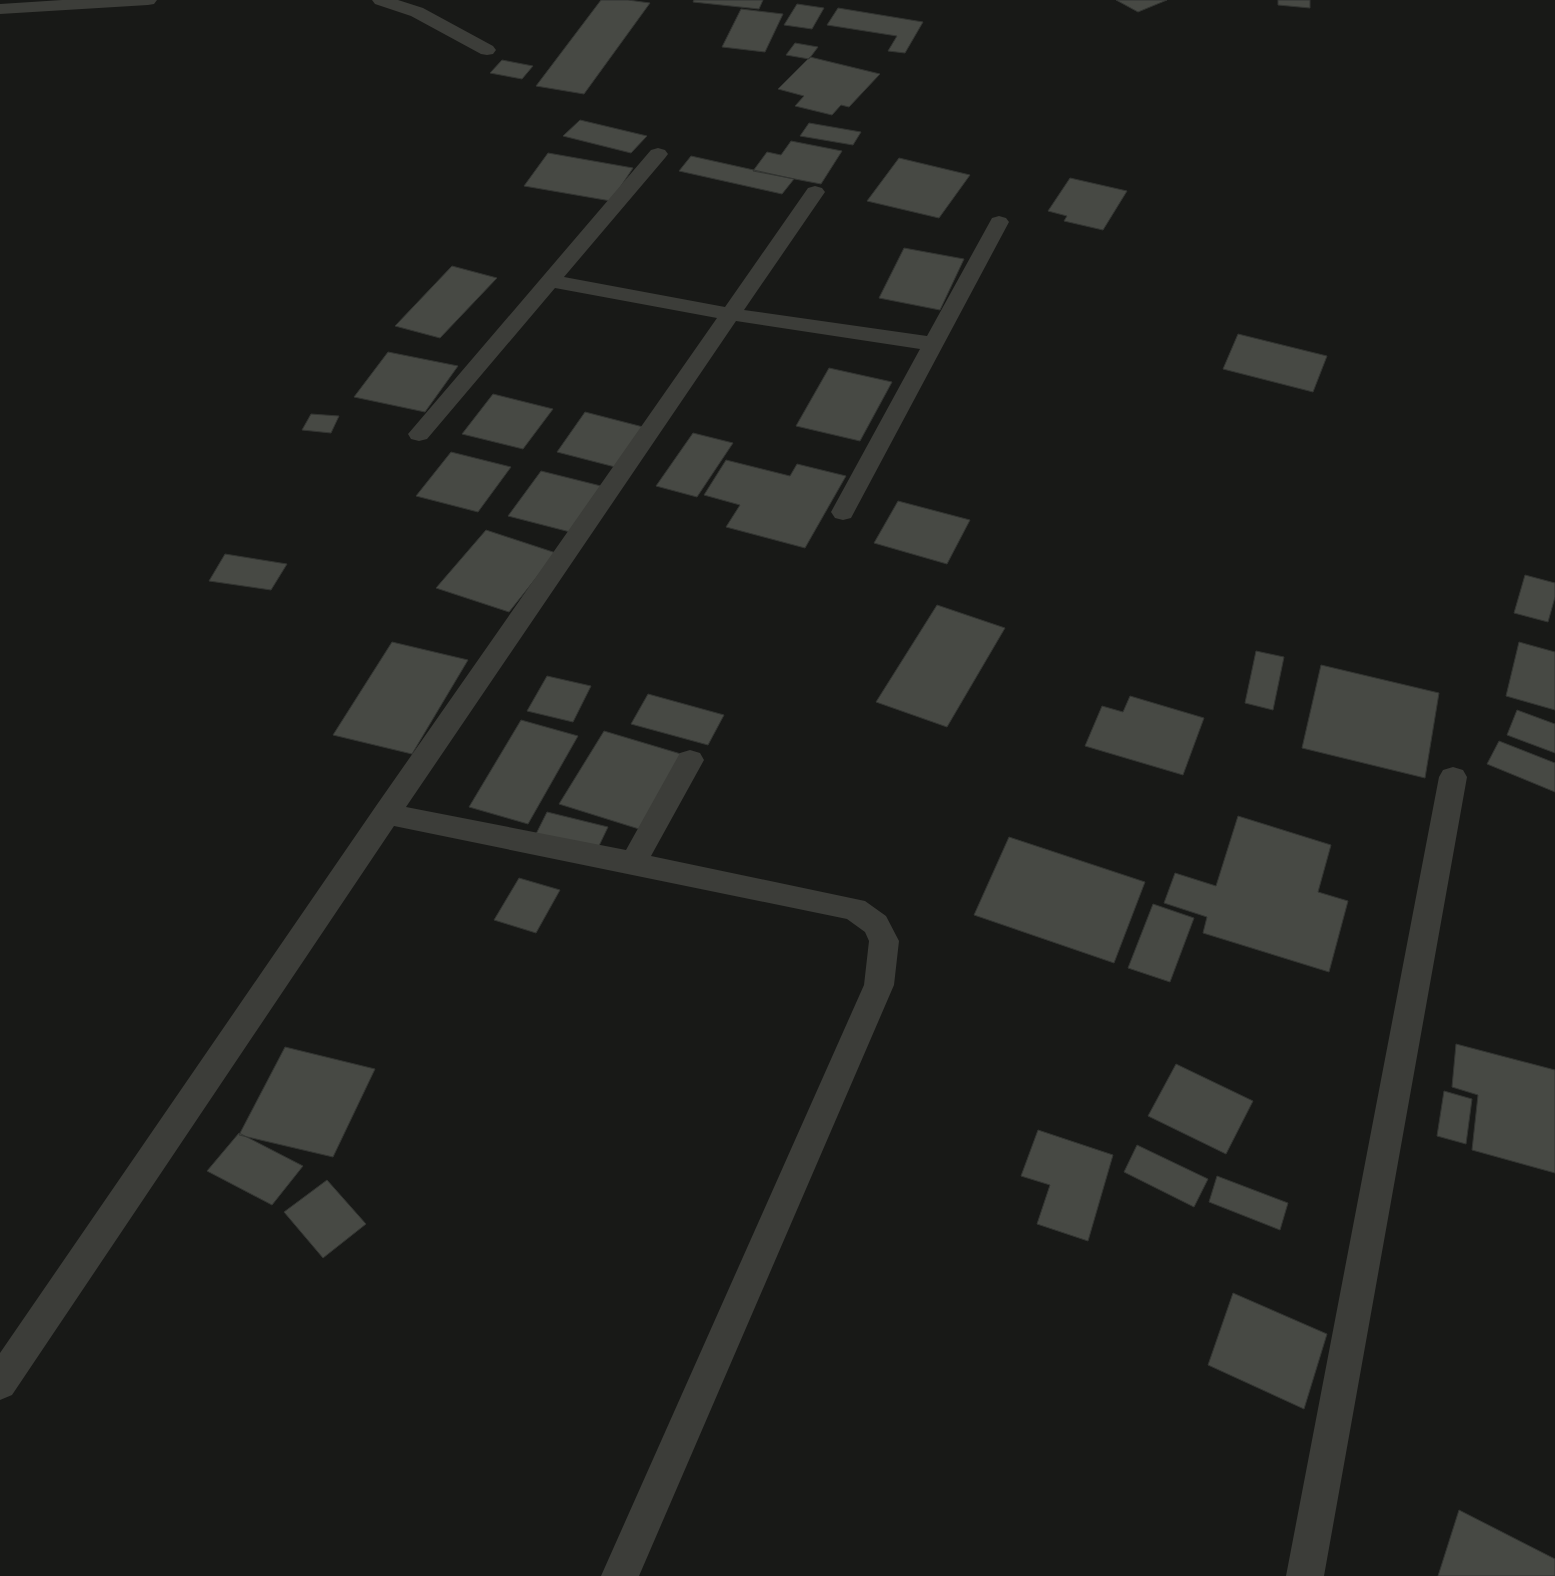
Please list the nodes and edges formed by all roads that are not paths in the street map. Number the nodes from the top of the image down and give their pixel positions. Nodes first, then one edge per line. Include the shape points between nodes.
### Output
1 (148, 0) edge
2 (381, 0) edge
3 (0, 9) edge
4 (487, 50) dead end
5 (658, 154) dead end
6 (815, 192) dead end
7 (999, 222) dead end
8 (549, 281) junction
9 (730, 314) junction
10 (933, 344) junction
11 (419, 434) dead end
12 (843, 512) dead end
13 (690, 760) dead end
14 (1453, 777) dead end
15 (386, 814) junction
16 (633, 863) junction
17 (0, 1383) edge
18 (620, 1576) edge
19 (1306, 1576) edge

1 - 3 street
2 - 4 street via 417,12
5 - 8 street
6 - 9 street
7 - 10 street
8 - 9 street
8 - 11 street
9 - 10 street
9 - 15 street
10 - 12 street
13 - 16 street
14 - 19 street
15 - 16 street
15 - 17 street
16 - 18 street via 854,909 876,924 884,941 878,984

